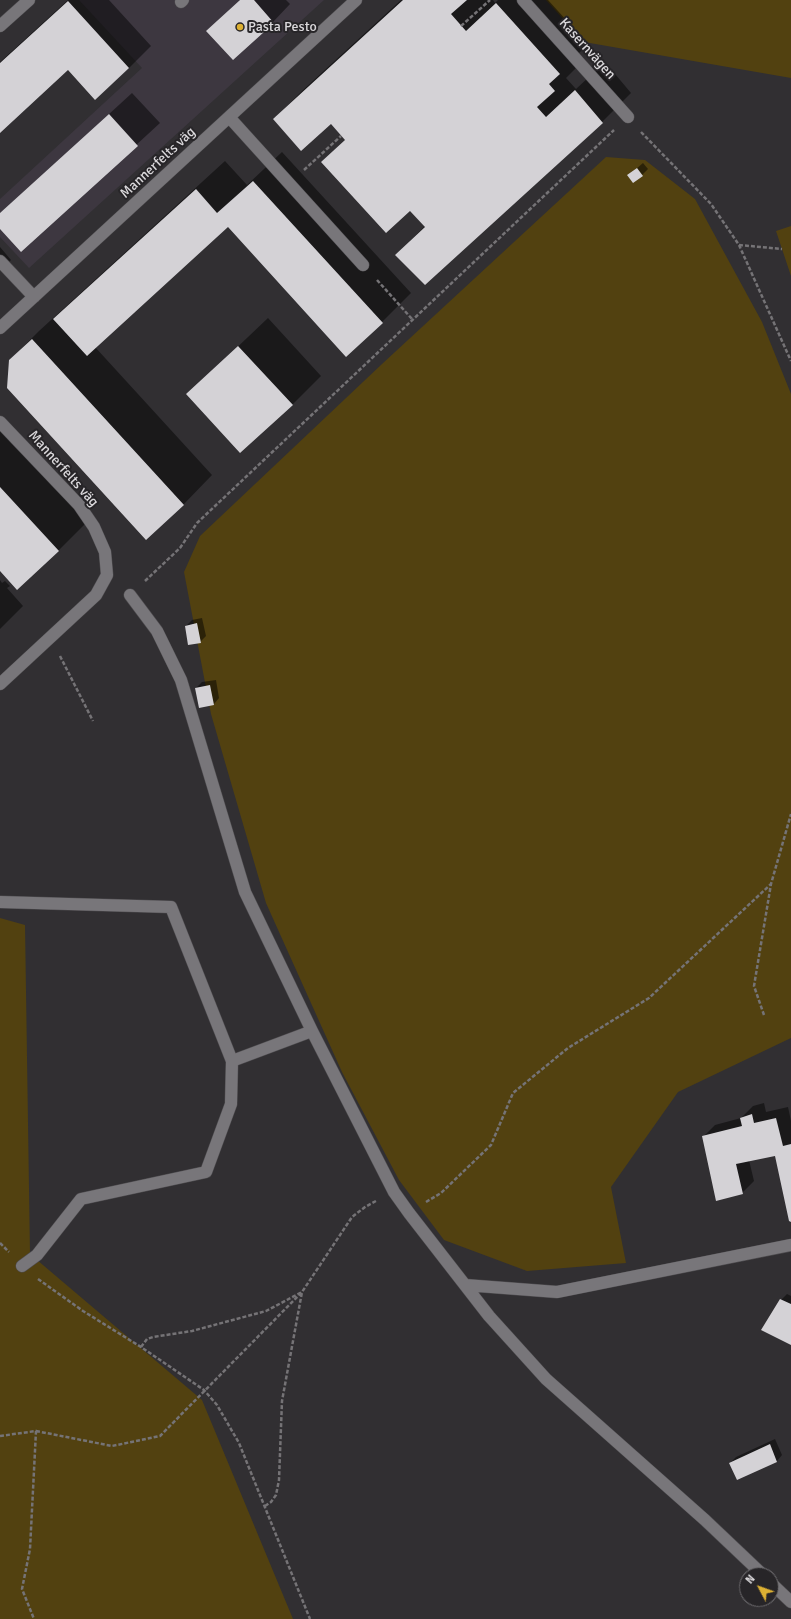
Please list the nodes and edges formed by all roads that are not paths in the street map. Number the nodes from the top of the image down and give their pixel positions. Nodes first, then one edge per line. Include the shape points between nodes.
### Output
1 (29, 0) edge
2 (356, 0) edge
3 (524, 0) edge
4 (0, 26) edge
5 (229, 117) junction
6 (628, 117) road end
7 (0, 261) edge
8 (363, 265) road end
9 (34, 297) junction
10 (0, 328) edge
11 (0, 422) edge
12 (130, 595) road end
13 (0, 684) edge
14 (0, 902) edge
15 (312, 1031) junction
16 (232, 1061) junction
17 (791, 1245) edge
18 (22, 1266) road end
19 (465, 1285) junction
20 (754, 1567) edge
21 (779, 1591) edge
22 (791, 1602) edge

1 - 4 street
2 - 5 street, Mannerfelts väg
3 - 6 street, Kasernvägen
5 - 8 street
5 - 9 street, Mannerfelts väg
7 - 9 street
9 - 10 street, Mannerfelts väg
11 - 13 street, Mannerfelts väg via 79,505 94,527 105,552 107,575 96,595
12 - 15 street via 158,631 181,680 244,892
14 - 16 street via 171,907
15 - 16 street
15 - 19 street via 394,1192
16 - 18 street via 231,1104 206,1172 80,1199 37,1255
17 - 19 street via 557,1292
19 - 20 street via 489,1316 546,1379 706,1520
21 - 22 street

